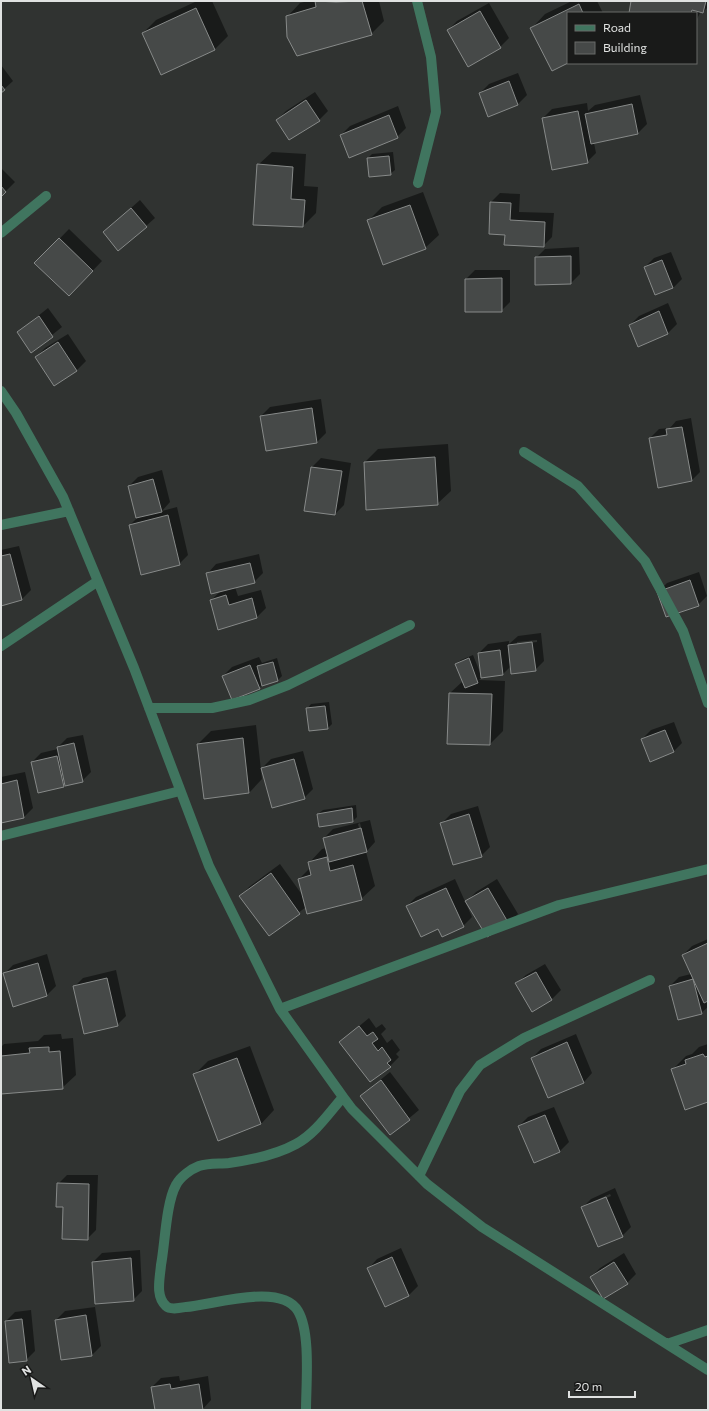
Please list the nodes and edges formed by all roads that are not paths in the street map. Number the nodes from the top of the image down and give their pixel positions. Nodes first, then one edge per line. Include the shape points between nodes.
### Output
1 (417, 1) edge
2 (418, 183) dead end
3 (46, 196) dead end
4 (1, 233) edge
5 (1, 391) edge
6 (524, 452) dead end
7 (69, 511) junction
8 (1, 524) edge
9 (98, 581) junction
10 (410, 625) dead end
11 (1, 646) edge
12 (708, 703) edge
13 (149, 708) junction
14 (180, 791) junction
15 (1, 836) edge
16 (708, 869) edge
17 (650, 980) dead end
18 (280, 1009) junction
19 (343, 1097) junction
20 (419, 1176) junction
21 (708, 1330) edge
22 (667, 1344) junction
23 (708, 1370) edge
24 (306, 1410) edge

1 - 2 street via 431,57 436,112
3 - 4 street
5 - 7 street
6 - 12 street via 578,486 645,562 683,631
7 - 8 street
7 - 9 street
9 - 11 street
9 - 13 street
10 - 13 street via 249,700 212,708
13 - 14 street
14 - 15 street
14 - 18 street via 209,866
16 - 18 street via 559,905
17 - 20 street via 524,1038 480,1065 460,1091
18 - 19 street
19 - 20 street
19 - 24 street via 320,1124 296,1144 266,1156 200,1166 185,1174 176,1184 171,1200 158,1287 162,1301 167,1307 174,1309 262,1295 288,1301 298,1311 305,1332
20 - 22 street via 482,1227
21 - 22 street
22 - 23 street

